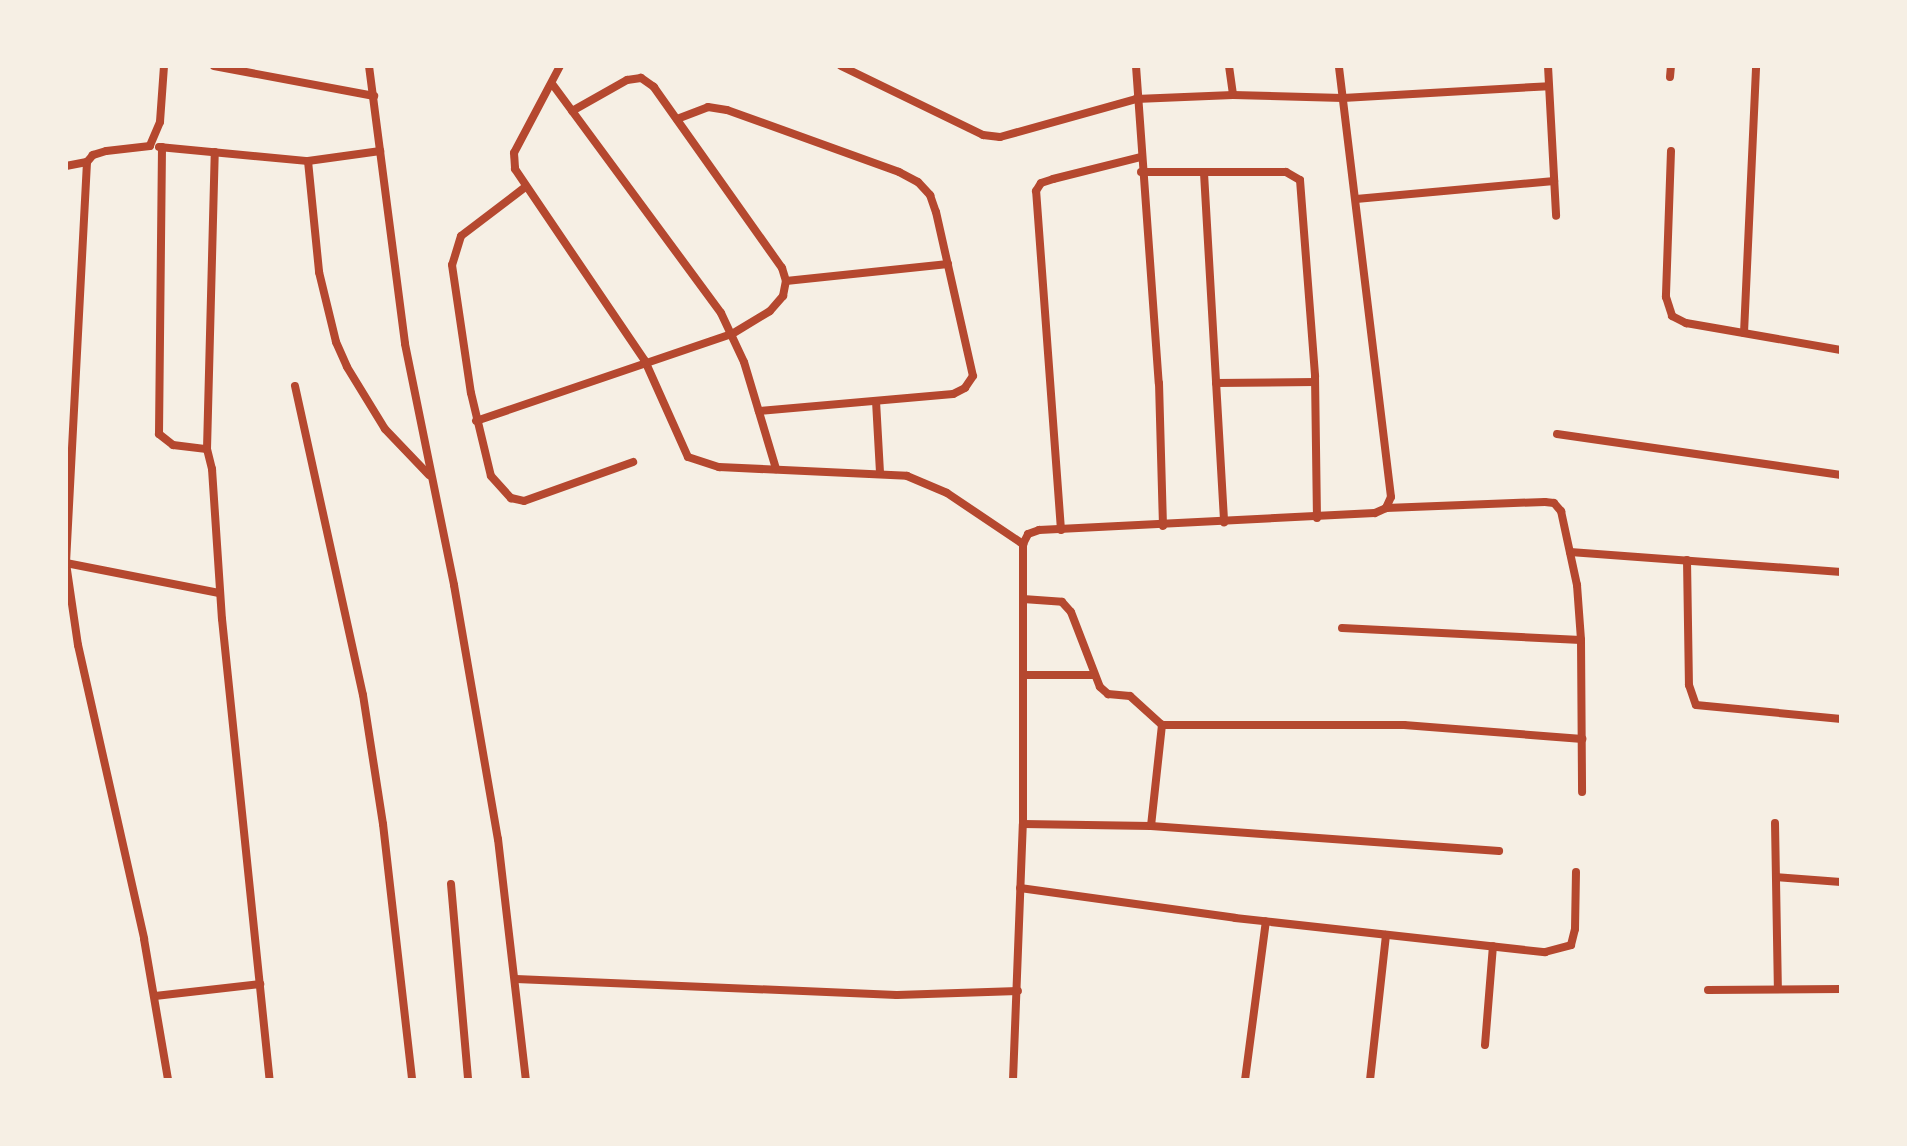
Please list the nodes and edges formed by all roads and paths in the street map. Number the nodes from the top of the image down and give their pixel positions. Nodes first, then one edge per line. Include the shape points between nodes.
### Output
1 (164, 66) edge
2 (214, 66) edge
3 (369, 66) edge
4 (560, 66) edge
5 (841, 66) edge
6 (1136, 66) edge
7 (1229, 66) edge
8 (1339, 66) edge
9 (1548, 66) edge
10 (1671, 66) edge
11 (1756, 66) edge
12 (1670, 77) dead end
13 (553, 85) junction
14 (1549, 86) junction
15 (1233, 95) junction
16 (374, 96) junction
17 (1343, 98) junction
18 (1136, 99) junction
19 (572, 111) junction
20 (677, 119) junction
21 (150, 146) junction
22 (162, 147) junction
23 (380, 151) junction
24 (1671, 151) dead end
25 (215, 152) junction
26 (1141, 157) junction
27 (308, 161) junction
28 (87, 162) junction
29 (66, 166) edge
30 (1141, 172) junction
31 (1204, 173) junction
32 (1554, 181) junction
33 (524, 188) junction
34 (1356, 199) junction
35 (1556, 216) dead end
36 (948, 264) junction
37 (786, 281) junction
38 (1744, 333) junction
39 (732, 334) junction
40 (1841, 350) edge
41 (645, 361) junction
42 (1315, 382) junction
43 (1216, 383) junction
44 (295, 386) dead end
45 (876, 401) junction
46 (759, 411) junction
47 (476, 421) junction
48 (68, 429) edge
49 (1557, 434) dead end
50 (207, 449) junction
51 (633, 462) dead end
52 (776, 469) junction
53 (880, 473) junction
54 (1841, 475) edge
55 (430, 476) junction
56 (1386, 508) junction
57 (1317, 518) junction
58 (1224, 522) junction
59 (1163, 526) junction
60 (1061, 530) junction
61 (1023, 544) junction
62 (1570, 552) junction
63 (1687, 560) junction
64 (66, 563) edge
65 (1841, 572) edge
66 (219, 593) junction
67 (1023, 599) junction
68 (1342, 628) dead end
69 (1581, 640) junction
70 (1023, 675) junction
71 (1094, 675) junction
72 (1841, 719) edge
73 (1162, 725) junction
74 (1582, 739) junction
75 (1582, 792) dead end
76 (1775, 823) dead end
77 (1023, 824) junction
78 (1151, 826) junction
79 (1499, 851) dead end
80 (1576, 872) dead end
81 (1776, 877) junction
82 (1841, 882) edge
83 (451, 884) dead end
84 (1020, 888) junction
85 (1266, 921) junction
86 (1386, 935) junction
87 (1493, 946) junction
88 (516, 979) junction
89 (260, 984) junction
90 (1778, 988) junction
91 (1841, 989) edge
92 (1708, 990) dead end
93 (1018, 991) junction
94 (155, 996) junction
95 (1485, 1045) dead end
96 (168, 1080) edge
97 (270, 1080) edge
98 (412, 1080) edge
99 (468, 1080) edge
100 (526, 1080) edge
101 (1013, 1080) edge
102 (1245, 1080) edge
103 (1370, 1080) edge

1 - 21 street via 160,122
2 - 16 street
3 - 16 street
4 - 13 street
5 - 18 street via 983,135 1000,137
6 - 18 street
7 - 15 street
8 - 17 street
9 - 14 street
10 - 12 street
11 - 38 street
13 - 19 street
13 - 33 street via 514,153
14 - 17 street
14 - 32 street
15 - 17 street
15 - 18 street
16 - 23 street
17 - 34 street
18 - 26 street
19 - 20 street via 613,86 641,78
19 - 39 street
20 - 36 street via 708,107 727,110 918,182 930,195
20 - 37 street
21 - 22 street
21 - 28 street via 106,151
22 - 25 street
22 - 50 street via 159,434 173,445
23 - 27 street
23 - 55 street via 405,344
24 - 38 street via 1668,308 1686,323
25 - 27 street
25 - 50 street
26 - 30 street
26 - 60 street via 1053,179 1036,191
27 - 55 street via 319,272 336,342 385,429
28 - 29 street
28 - 48 street
30 - 31 street
30 - 59 street via 1159,383
31 - 42 street via 1286,172 1300,180
31 - 43 street
32 - 34 street
32 - 35 street
33 - 41 street
33 - 47 street via 461,236 455,250 452,282
34 - 56 street via 1391,497
36 - 37 street
36 - 45 street via 973,376 953,394
37 - 39 street via 783,296 770,311
38 - 40 street
39 - 41 street
39 - 46 street
41 - 47 street
41 - 52 street via 688,457 719,467
42 - 43 street
42 - 57 street
43 - 58 street
44 - 98 street via 363,695
45 - 46 street
45 - 53 street
46 - 52 street
47 - 51 street via 491,476 511,498 524,501
48 - 64 street
49 - 54 street
50 - 66 street
52 - 53 street
53 - 61 street via 927,483
55 - 88 street via 488,781
56 - 57 street
56 - 62 street via 1554,503 1561,511
57 - 58 street
58 - 59 street
59 - 60 street
60 - 61 street via 1028,534
61 - 67 street
62 - 63 street
62 - 69 street
63 - 65 street
63 - 72 street via 1689,685 1696,705
64 - 66 street
64 - 94 street via 78,645
66 - 89 street
67 - 70 street
67 - 71 street via 1062,602 1071,612
68 - 69 street
69 - 74 street
70 - 71 street
70 - 77 street
71 - 73 street via 1108,694 1130,696
73 - 74 street via 1404,725
73 - 78 street
74 - 75 street
76 - 81 street
77 - 78 street
77 - 84 street
78 - 79 street
80 - 87 street via 1571,945 1545,952
81 - 82 street
81 - 90 street
83 - 99 street
84 - 85 street
84 - 93 street
85 - 86 street
85 - 102 street
86 - 87 street
86 - 103 street
87 - 95 street
88 - 93 street via 897,995
88 - 100 street
89 - 94 street
89 - 97 street
90 - 91 street
90 - 92 street
93 - 101 street
94 - 96 street

